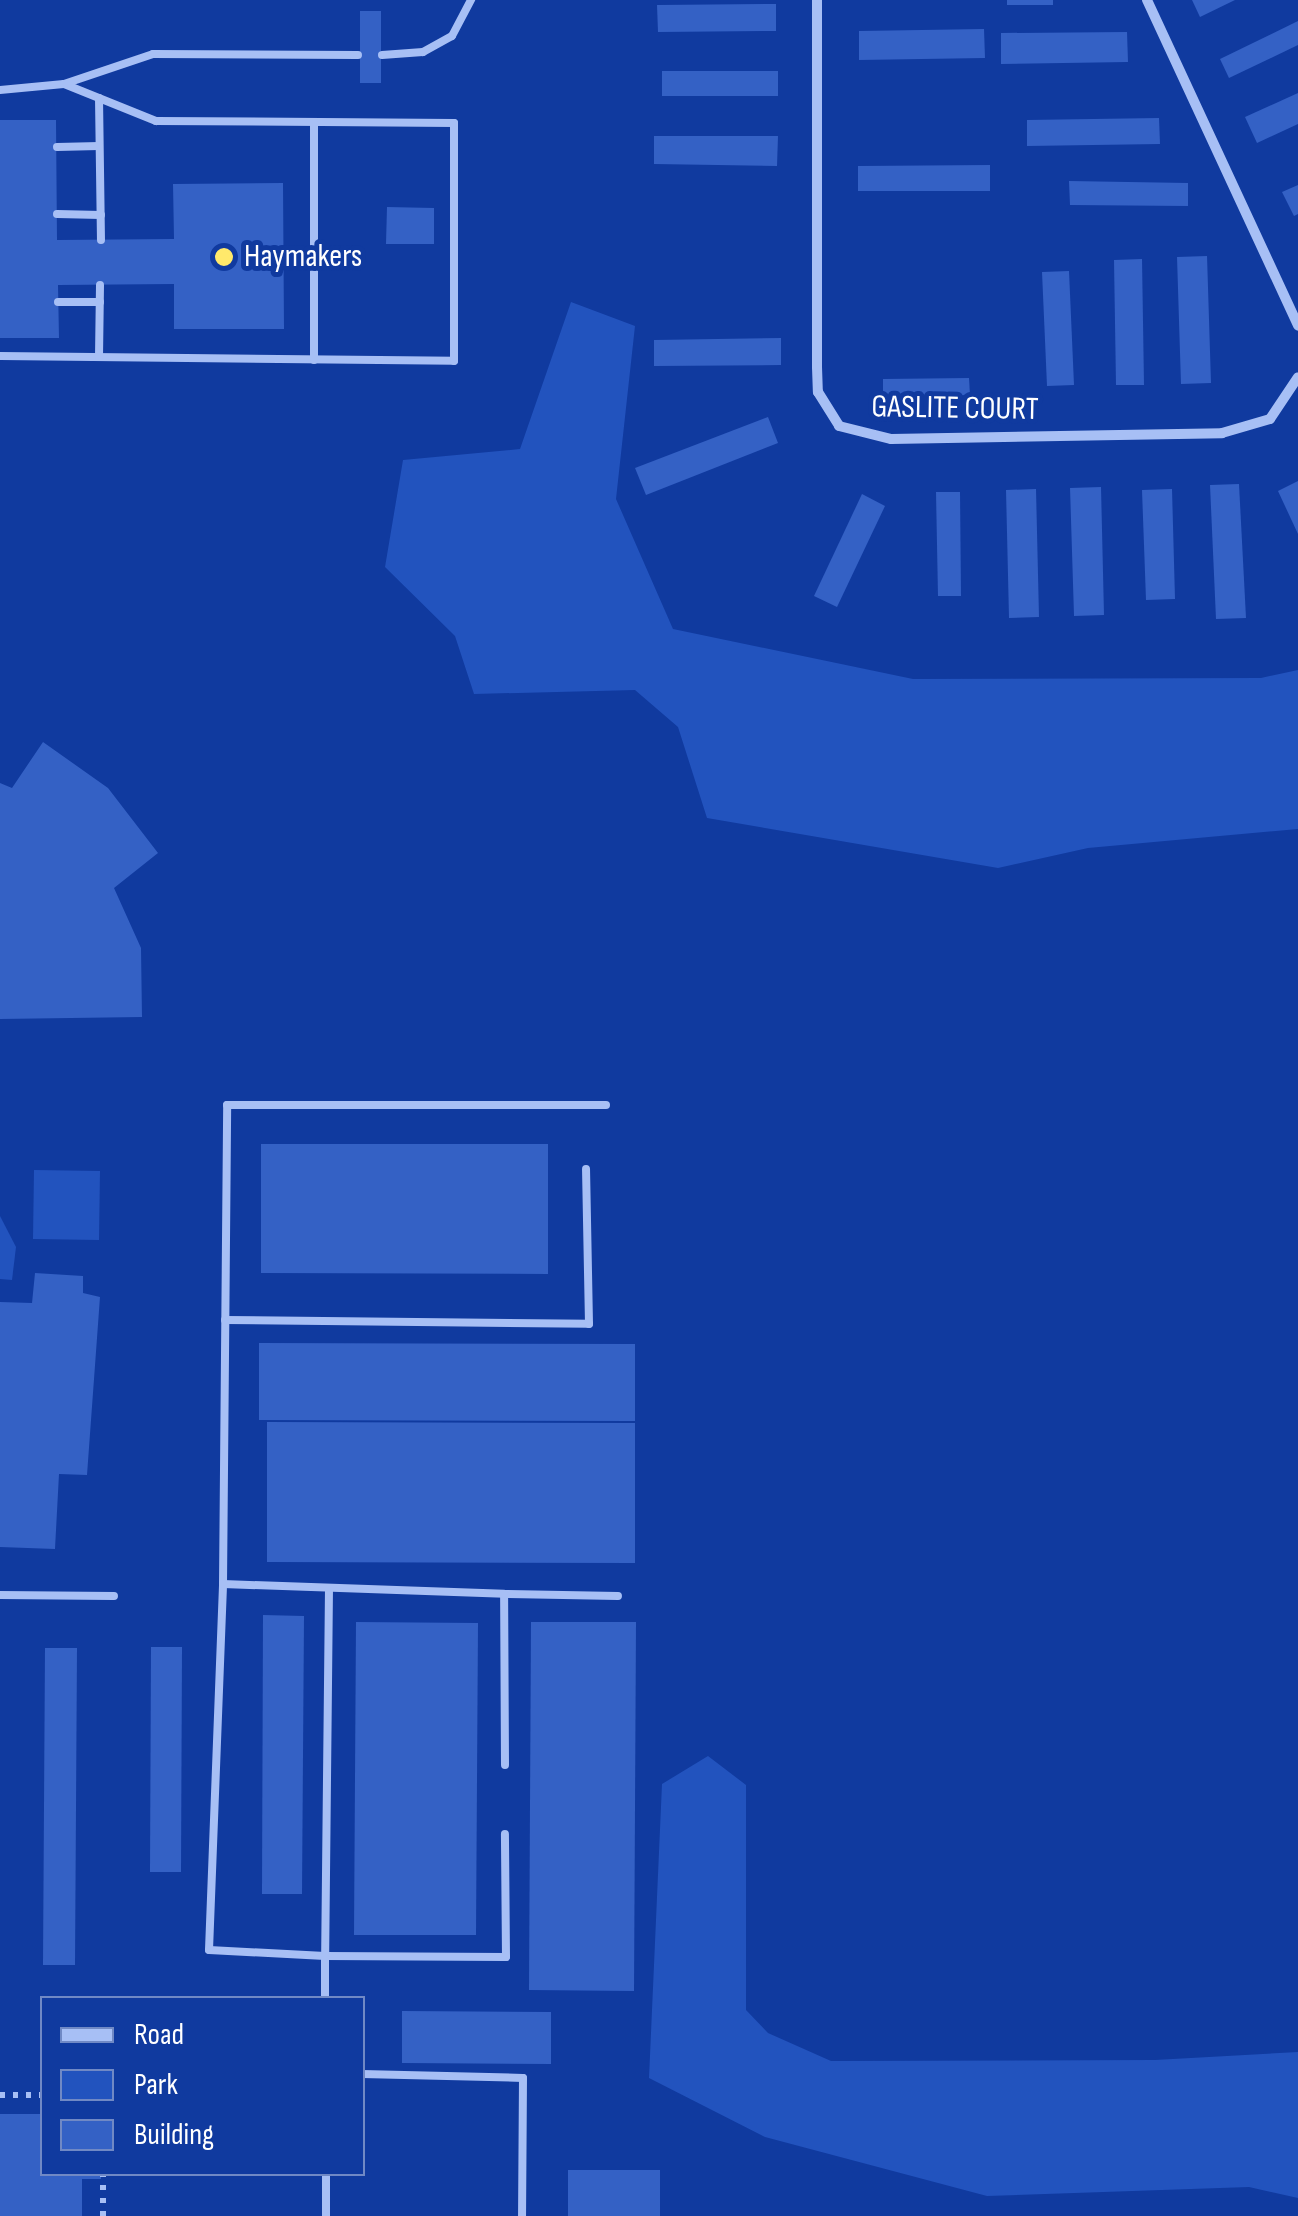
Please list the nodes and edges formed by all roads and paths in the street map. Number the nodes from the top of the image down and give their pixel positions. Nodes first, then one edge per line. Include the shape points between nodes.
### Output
1 (471, 0) edge
2 (817, 0) edge
3 (1147, 0) edge
4 (358, 55) dead end
5 (382, 55) dead end
6 (64, 84) junction
7 (0, 90) edge
8 (99, 98) junction
9 (314, 122) junction
10 (99, 146) junction
11 (57, 147) dead end
12 (57, 214) dead end
13 (100, 214) junction
14 (101, 240) dead end
15 (100, 285) dead end
16 (58, 302) dead end
17 (100, 302) junction
18 (1298, 326) edge
19 (0, 356) edge
20 (100, 357) junction
21 (314, 360) junction
22 (1298, 377) edge
23 (606, 1105) dead end
24 (586, 1169) dead end
25 (225, 1320) junction
26 (223, 1584) junction
27 (329, 1588) junction
28 (504, 1594) junction
29 (0, 1595) edge
30 (114, 1596) dead end
31 (618, 1596) dead end
32 (504, 1766) dead end
33 (506, 1834) dead end
34 (325, 1956) junction
35 (325, 1996) edge
36 (365, 2074) edge
37 (0, 2095) edge
38 (40, 2095) edge
39 (103, 2176) edge
40 (326, 2176) edge
41 (102, 2216) edge
42 (326, 2216) edge
43 (522, 2216) edge

1 - 5 lane via 452,36 423,52
2 - 22 street, GASLITE COURT via 817,367 825,409 839,426 890,438 1222,433 1270,418
3 - 18 street
4 - 6 lane via 153,54
6 - 7 lane
6 - 8 lane
8 - 9 lane via 156,121
8 - 10 lane
9 - 21 lane
9 - 21 lane via 454,123 454,362
10 - 11 lane
10 - 13 lane
12 - 13 lane
13 - 14 lane
15 - 17 lane
16 - 17 lane
17 - 20 lane
19 - 20 lane
20 - 21 lane
23 - 25 lane via 227,1105
24 - 25 lane via 588,1324
25 - 26 lane
26 - 27 lane
26 - 34 lane via 209,1950
27 - 28 lane
27 - 34 lane
28 - 31 lane
28 - 32 lane
29 - 30 lane
33 - 34 lane via 506,1957
34 - 35 lane
36 - 43 lane via 523,2078
37 - 38 path
39 - 41 path
40 - 42 lane

